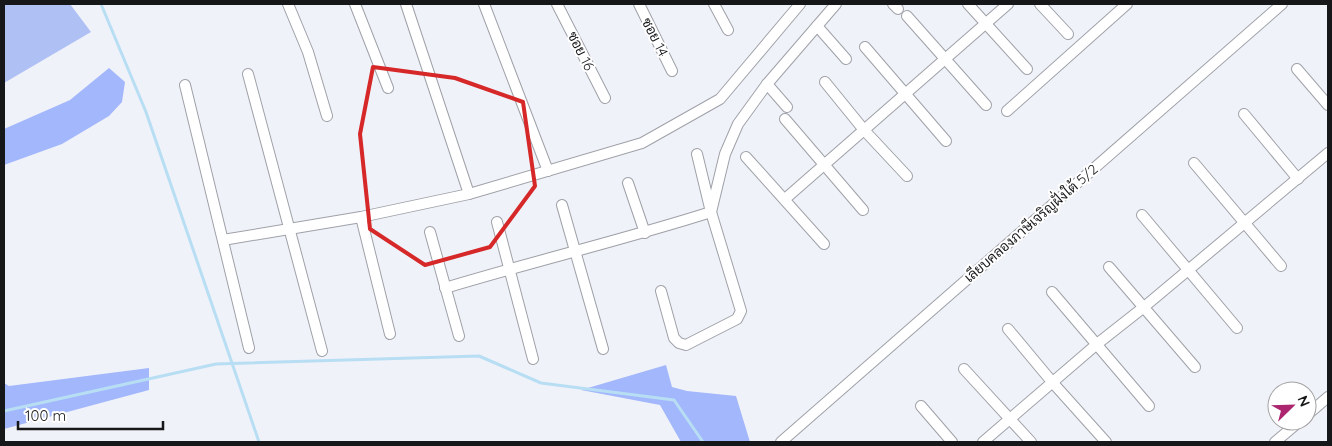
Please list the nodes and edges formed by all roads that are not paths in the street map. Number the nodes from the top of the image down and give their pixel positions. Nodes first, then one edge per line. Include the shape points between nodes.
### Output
1 (288, 4) edge
2 (354, 4) edge
3 (406, 4) edge
4 (484, 4) edge
5 (557, 4) edge
6 (638, 4) edge
7 (714, 4) edge
8 (800, 4) edge
9 (836, 4) edge
10 (968, 4) edge
11 (1008, 4) edge
12 (1040, 4) edge
13 (1127, 4) edge
14 (1282, 4) edge
15 (900, 10) edge
16 (986, 23) junction
17 (817, 26) junction
18 (728, 30) dead end
19 (1068, 34) dead end
20 (865, 47) dead end
21 (946, 58) junction
22 (846, 59) dead end
23 (1027, 69) dead end
24 (1297, 69) dead end
25 (672, 70) dead end
26 (248, 74) dead end
27 (825, 82) dead end
28 (767, 84) junction
29 (185, 85) dead end
30 (388, 88) dead end
31 (905, 94) junction
32 (605, 98) dead end
33 (986, 105) dead end
34 (1328, 105) edge
35 (787, 106) dead end
36 (1007, 111) dead end
37 (1244, 114) dead end
38 (327, 116) dead end
39 (786, 119) dead end
40 (864, 130) junction
41 (946, 141) dead end
42 (1328, 153) edge
43 (697, 154) dead end
44 (746, 157) dead end
45 (1194, 163) dead end
46 (825, 164) junction
47 (548, 171) junction
48 (907, 176) dead end
49 (1298, 179) junction
50 (628, 183) dead end
51 (469, 194) junction
52 (785, 199) junction
53 (562, 204) dead end
54 (864, 210) dead end
55 (711, 212) junction
56 (1142, 216) dead end
57 (361, 217) junction
58 (497, 222) dead end
59 (1244, 224) junction
60 (289, 229) junction
61 (430, 232) dead end
62 (644, 233) junction
63 (223, 240) junction
64 (824, 244) dead end
65 (574, 251) junction
66 (1281, 266) dead end
67 (510, 268) junction
68 (1109, 268) dead end
69 (1188, 270) junction
70 (445, 288) junction
71 (661, 291) dead end
72 (1052, 292) dead end
73 (1144, 307) junction
74 (1236, 328) dead end
75 (1008, 329) dead end
76 (390, 334) dead end
77 (459, 336) dead end
78 (1097, 344) junction
79 (249, 348) dead end
80 (322, 350) dead end
81 (603, 350) dead end
82 (534, 359) dead end
83 (1195, 367) dead end
84 (964, 368) dead end
85 (1053, 383) junction
86 (1328, 397) edge
87 (921, 406) dead end
88 (1149, 406) dead end
89 (1317, 406) edge
90 (1010, 420) junction
91 (1288, 431) edge
92 (781, 442) edge
93 (952, 442) edge
94 (983, 442) edge
95 (1031, 442) edge
96 (1106, 442) edge
97 (1275, 442) edge

1 - 38 street via 308,52
2 - 30 street
3 - 51 street
4 - 47 street
5 - 32 street, ซอย 16
6 - 25 street, ซอย 14
7 - 18 street
8 - 47 street via 720,99 642,143
9 - 17 street
10 - 16 street
11 - 16 street
12 - 19 street
13 - 36 street
14 - 92 street, เลียบคลองภาษีเจริญฝั่งใต้ 5/2
15 - 21 street
16 - 21 street
16 - 23 street
17 - 22 street
17 - 28 street
20 - 31 street
21 - 31 street
21 - 33 street
24 - 34 street
26 - 60 street
27 - 40 street
28 - 35 street
28 - 55 street via 738,124 725,154
29 - 63 street
31 - 40 street
31 - 41 street
37 - 49 street
39 - 46 street
40 - 46 street
40 - 48 street
42 - 49 street
43 - 55 street
44 - 52 street
45 - 59 street
46 - 52 street
46 - 54 street
47 - 51 street
49 - 59 street
50 - 62 street
51 - 57 street
52 - 64 street
53 - 65 street
55 - 62 street
55 - 71 street via 740,302 741,311 737,319 686,344 679,343 674,338
56 - 69 street
57 - 60 street
57 - 76 street
58 - 67 street
59 - 66 street
59 - 69 street
60 - 63 street
60 - 80 street
61 - 70 street
62 - 65 street
63 - 79 street
65 - 67 street
65 - 81 street
67 - 70 street
67 - 82 street
68 - 73 street
69 - 73 street
69 - 74 street
70 - 77 street
72 - 78 street
73 - 78 street
73 - 83 street
75 - 85 street
78 - 85 street
78 - 88 street
84 - 90 street
85 - 90 street
85 - 96 street
86 - 89 street
87 - 93 street
90 - 94 street
90 - 95 street
91 - 97 street

